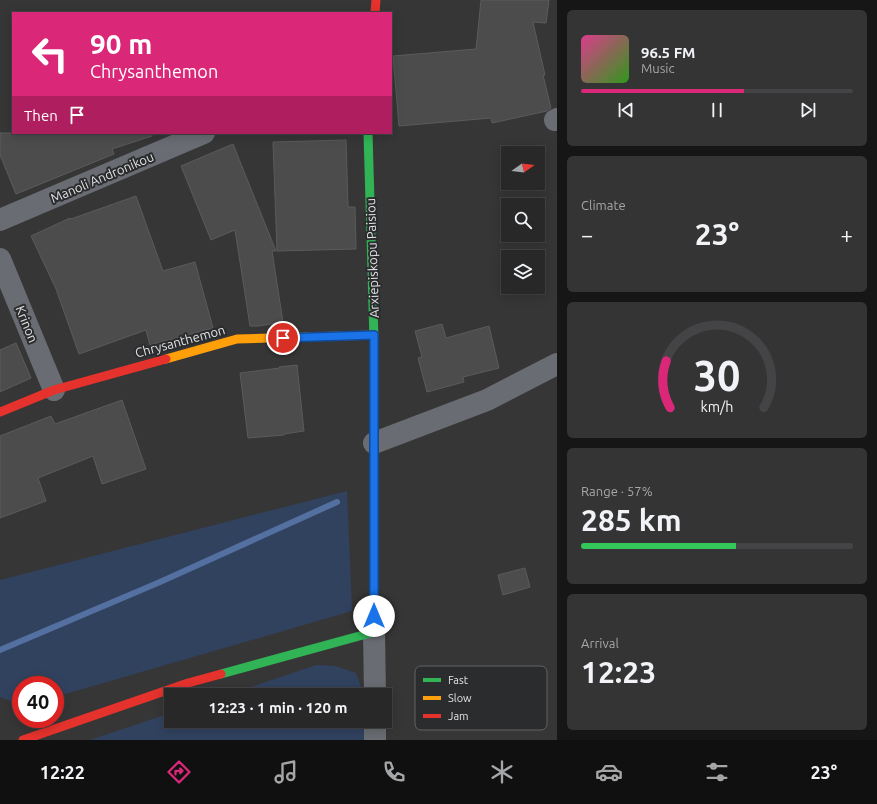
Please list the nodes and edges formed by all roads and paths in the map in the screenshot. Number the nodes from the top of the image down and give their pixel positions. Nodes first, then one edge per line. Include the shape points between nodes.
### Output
1 (376, 0) edge
2 (375, 12) edge
3 (202, 134) edge
4 (368, 134) edge
5 (0, 220) edge
6 (0, 259) edge
7 (374, 335) junction
8 (557, 364) edge
9 (54, 390) junction
10 (0, 412) edge
11 (374, 443) junction
12 (374, 632) junction
13 (375, 688) edge
14 (375, 728) edge
15 (22, 740) edge
16 (375, 740) edge

1 - 2 street
3 - 5 street, Manoli Andronikou
4 - 7 street, Arxiepiskopu Paisiou
6 - 9 street, Krinon
7 - 9 street, Chrysanthemon via 237,339
7 - 11 street, Arxiepiskopu Paisiou
8 - 11 street via 487,400
9 - 10 street, Chrysanthemon
11 - 12 street, Arxiepiskopu Paisiou
12 - 13 street, Arxiepiskopu Paisiou
12 - 15 street via 188,683
14 - 16 street

